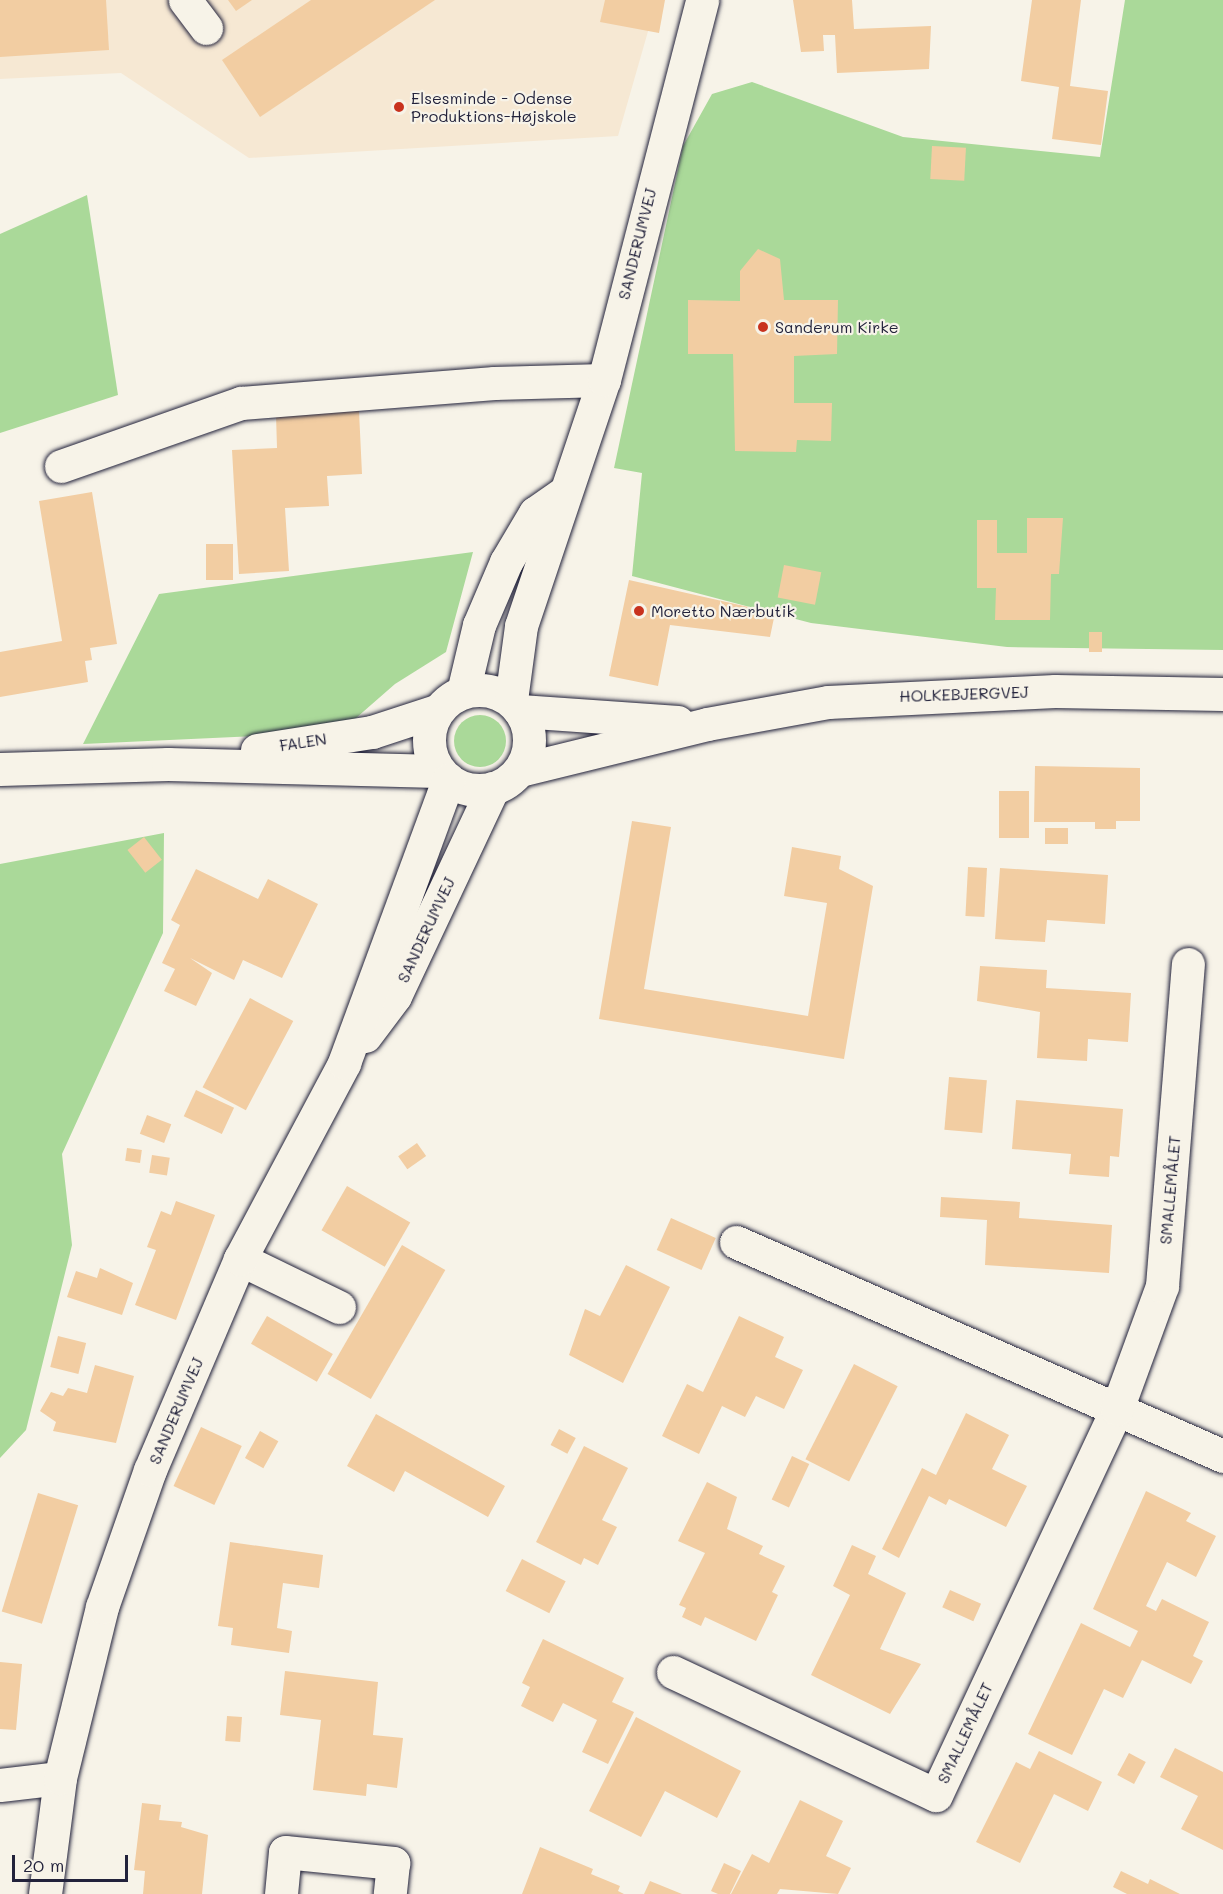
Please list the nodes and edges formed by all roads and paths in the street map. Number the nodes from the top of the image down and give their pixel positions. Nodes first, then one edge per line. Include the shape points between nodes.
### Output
1 (185, 0) edge
2 (702, 0) edge
3 (206, 28) dead end
4 (604, 380) junction
5 (61, 466) dead end
6 (571, 489) junction
7 (463, 692) junction
8 (1223, 694) edge
9 (515, 705) junction
10 (436, 711) junction
11 (707, 724) junction
12 (168, 764) junction
13 (0, 769) edge
14 (520, 770) junction
15 (443, 776) junction
16 (493, 788) junction
17 (1188, 964) dead end
18 (344, 1063) junction
19 (736, 1242) dead end
20 (240, 1259) junction
21 (339, 1307) dead end
22 (1117, 1409) junction
23 (1223, 1455) edge
24 (673, 1672) dead end
25 (60, 1778) junction
26 (0, 1785) edge
27 (45, 1894) edge
28 (281, 1894) edge
29 (390, 1894) edge

1 - 3 street
2 - 4 street, SANDERUMVEJ
4 - 5 street via 494,383 241,403
4 - 6 street, SANDERUMVEJ
6 - 7 street via 535,513 506,562 479,625
6 - 9 street, SANDERUMVEJ via 546,542 521,626
7 - 9 street via 480,689
7 - 10 street
8 - 11 street, HOLKEBJERGVEJ via 900,696
9 - 11 street, HOLKEBJERGVEJ
9 - 14 street via 529,738
10 - 12 street, FALEN via 372,732
10 - 15 street via 428,743
11 - 14 street, HOLKEBJERGVEJ
12 - 13 street, FALEN
12 - 15 street, FALEN
14 - 16 street
15 - 16 street via 476,790
15 - 18 street, SANDERUMVEJ
16 - 18 street, SANDERUMVEJ via 395,996
17 - 22 street, SMALLEMÅLET via 1162,1286
18 - 20 street, SANDERUMVEJ
19 - 22 street
20 - 21 street
20 - 25 street, SANDERUMVEJ via 150,1470 102,1607
22 - 23 street
22 - 24 street, SMALLEMÅLET via 936,1795
25 - 26 street
25 - 27 street, SANDERUMVEJ
28 - 29 street via 285,1852 393,1863

